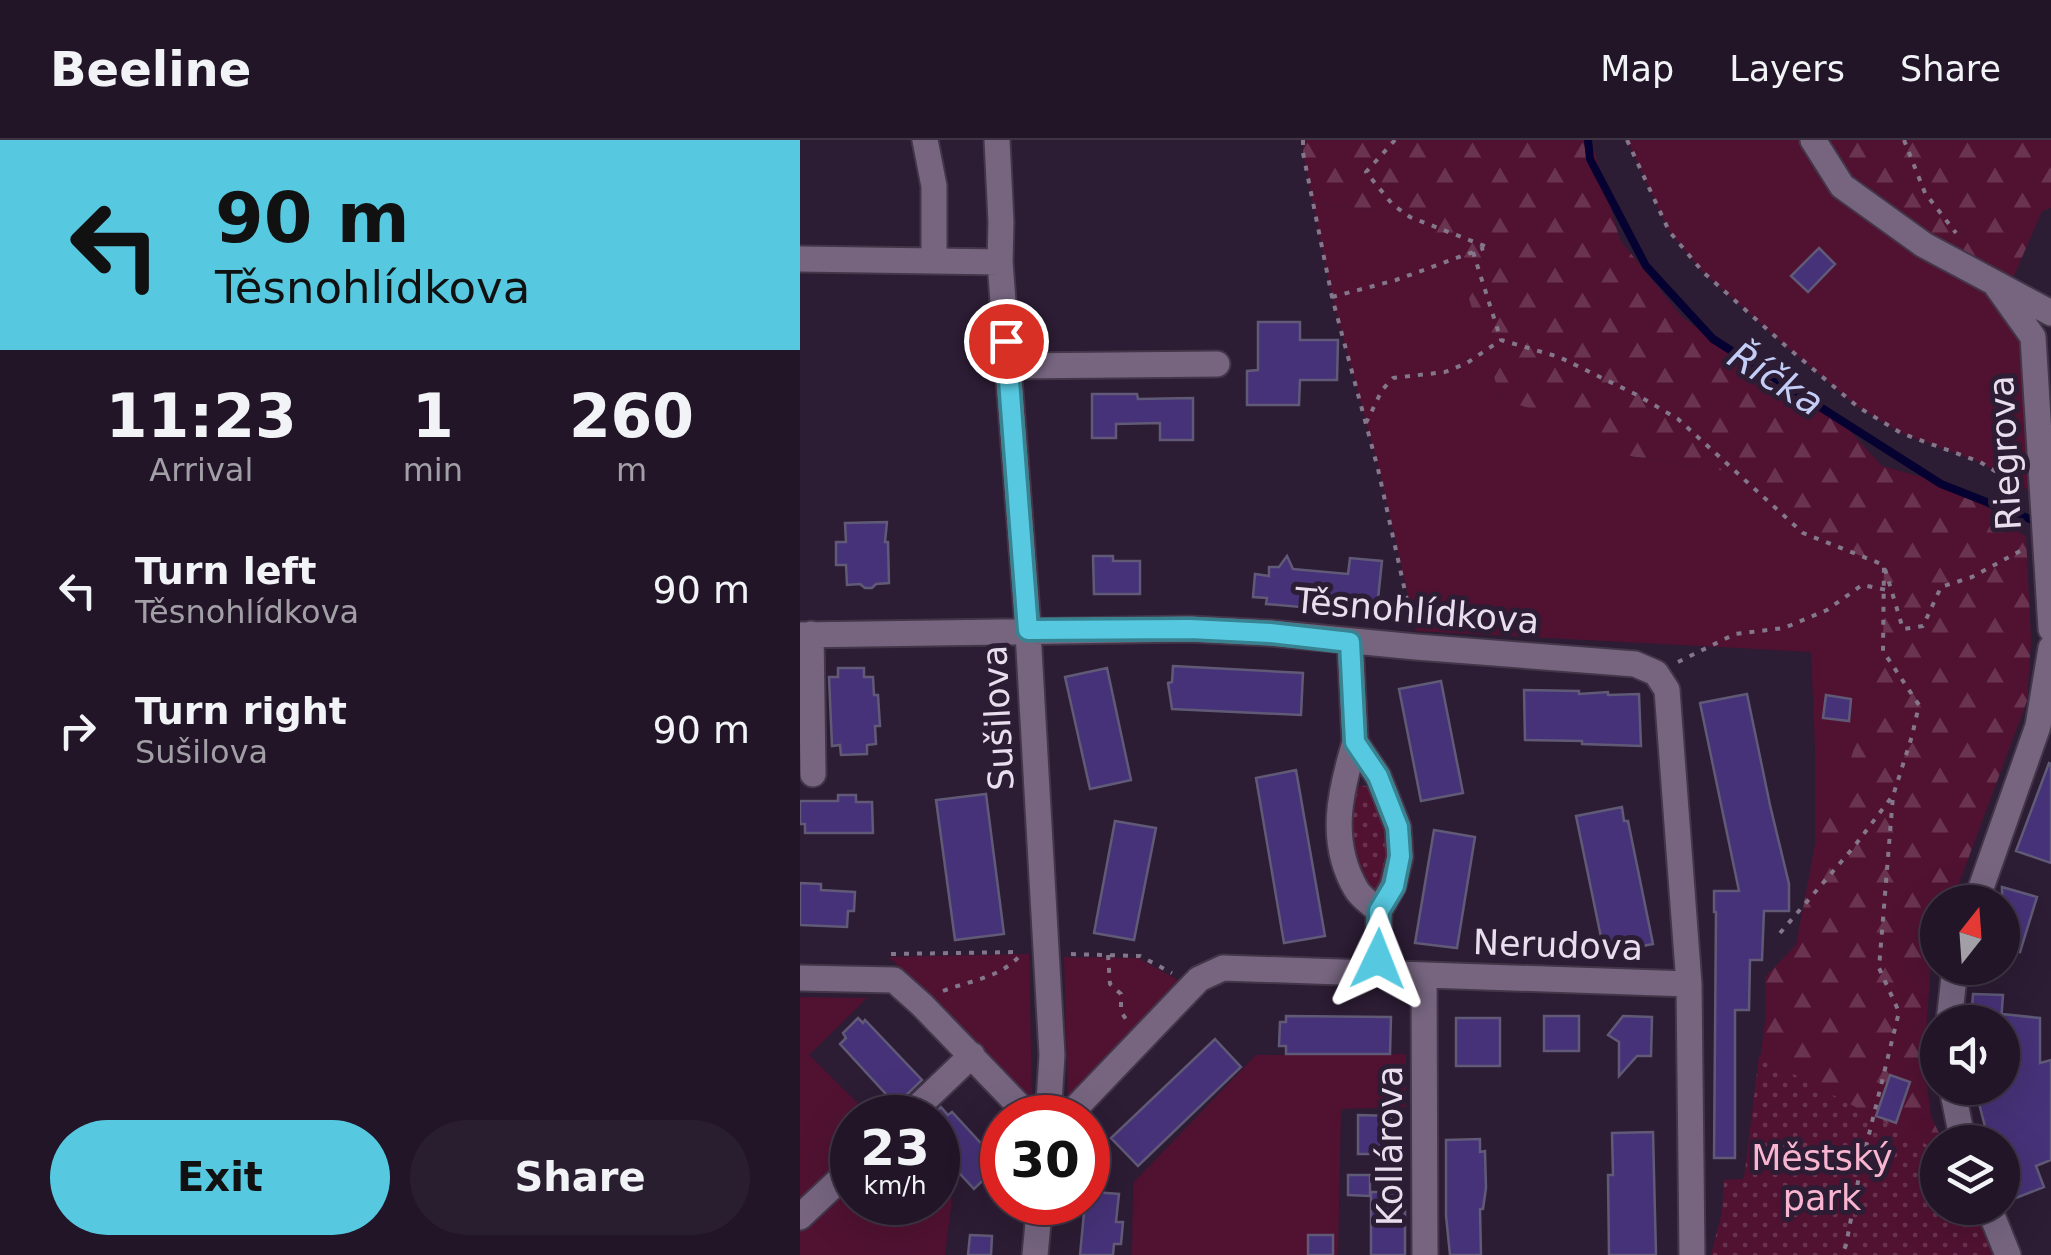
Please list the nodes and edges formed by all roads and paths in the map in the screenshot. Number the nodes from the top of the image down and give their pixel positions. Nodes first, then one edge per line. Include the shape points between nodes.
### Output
1 (926, 140) edge
2 (997, 140) edge
3 (1302, 140) edge
4 (1395, 140) edge
5 (1627, 140) edge
6 (1813, 140) edge
7 (1904, 140) edge
8 (1960, 238) dead end
9 (1473, 252) junction
10 (800, 259) edge
11 (934, 261) junction
12 (1000, 262) junction
13 (1996, 284) junction
14 (1332, 297) junction
15 (2051, 313) edge
16 (1501, 340) junction
17 (1217, 364) dead end
18 (1007, 366) junction
19 (1366, 423) junction
20 (2043, 499) junction
21 (2046, 537) junction
22 (1884, 565) junction
23 (1892, 591) junction
24 (2051, 629) edge
25 (1028, 630) junction
26 (806, 635) edge
27 (1350, 642) junction
28 (1416, 647) junction
29 (2051, 648) edge
30 (1656, 673) junction
31 (1355, 742) junction
32 (812, 774) dead end
33 (1893, 796) junction
34 (1982, 885) edge
35 (1379, 911) junction
36 (1780, 934) dead end
37 (1034, 952) junction
38 (886, 954) dead end
39 (1108, 955) junction
40 (1378, 972) junction
41 (1424, 976) junction
42 (800, 978) edge
43 (1689, 984) junction
44 (1194, 985) junction
45 (922, 1005) junction
46 (1144, 1036) junction
47 (972, 1055) junction
48 (930, 1095) edge
49 (1009, 1095) edge
50 (1049, 1095) edge
51 (1088, 1095) edge
52 (830, 1189) edge
53 (800, 1217) edge
54 (1038, 1225) edge
55 (1996, 1225) edge
56 (1035, 1255) edge
57 (1426, 1255) edge
58 (1692, 1255) edge
59 (1842, 1255) edge
60 (2008, 1255) edge

1 - 11 street
2 - 12 street, Sušilova
3 - 14 path
4 - 9 path via 1366,172 1410,218 1488,246
5 - 20 path via 1669,232 1787,347 1900,433 1980,462
6 - 13 street via 1842,186 1924,246
7 - 8 path via 1925,193
9 - 14 path
9 - 16 path
10 - 11 street
11 - 12 street
12 - 18 street, Sušilova
13 - 15 street
13 - 20 street, Riegrova via 2034,337
14 - 19 path
16 - 19 path via 1445,372 1393,378
16 - 22 path via 1559,357 1678,419 1804,533
17 - 18 street
18 - 25 street, Sušilova
19 - 28 path
20 - 21 street, Riegrova
21 - 23 path via 1972,577 1940,586 1922,626 1903,629
21 - 24 street, Riegrova
22 - 23 path
22 - 33 path via 1883,651 1919,705
23 - 30 path via 1862,585 1784,628 1735,634
25 - 26 street, Těsnohlídkova
25 - 27 street, Těsnohlídkova via 1190,629
25 - 37 street, Sušilova
26 - 32 street, Těsnohlídkova
27 - 28 street, Těsnohlídkova
27 - 31 street
28 - 30 street, Těsnohlídkova via 1635,664
29 - 34 street via 2038,726
30 - 43 street via 1667,690
31 - 35 street via 1342,786 1338,842 1357,892
31 - 35 street via 1378,776 1398,827 1394,886
33 - 36 path
33 - 59 path via 1879,968 1899,1012
35 - 40 street
37 - 38 path
37 - 39 path
37 - 45 path
37 - 50 street, Sušilova via 1052,1055
39 - 44 path via 1140,956
39 - 46 path via 1108,978 1121,994 1124,1018
40 - 41 street, Nerudova
40 - 44 street, Nerudova via 1223,968
41 - 43 street, Nerudova
41 - 57 street, Kollárova
42 - 45 street via 894,980
43 - 58 street
44 - 46 street, Nerudova
45 - 47 street
46 - 51 street, Nerudova
47 - 48 street
47 - 49 street
52 - 53 street
54 - 56 street
55 - 60 street

